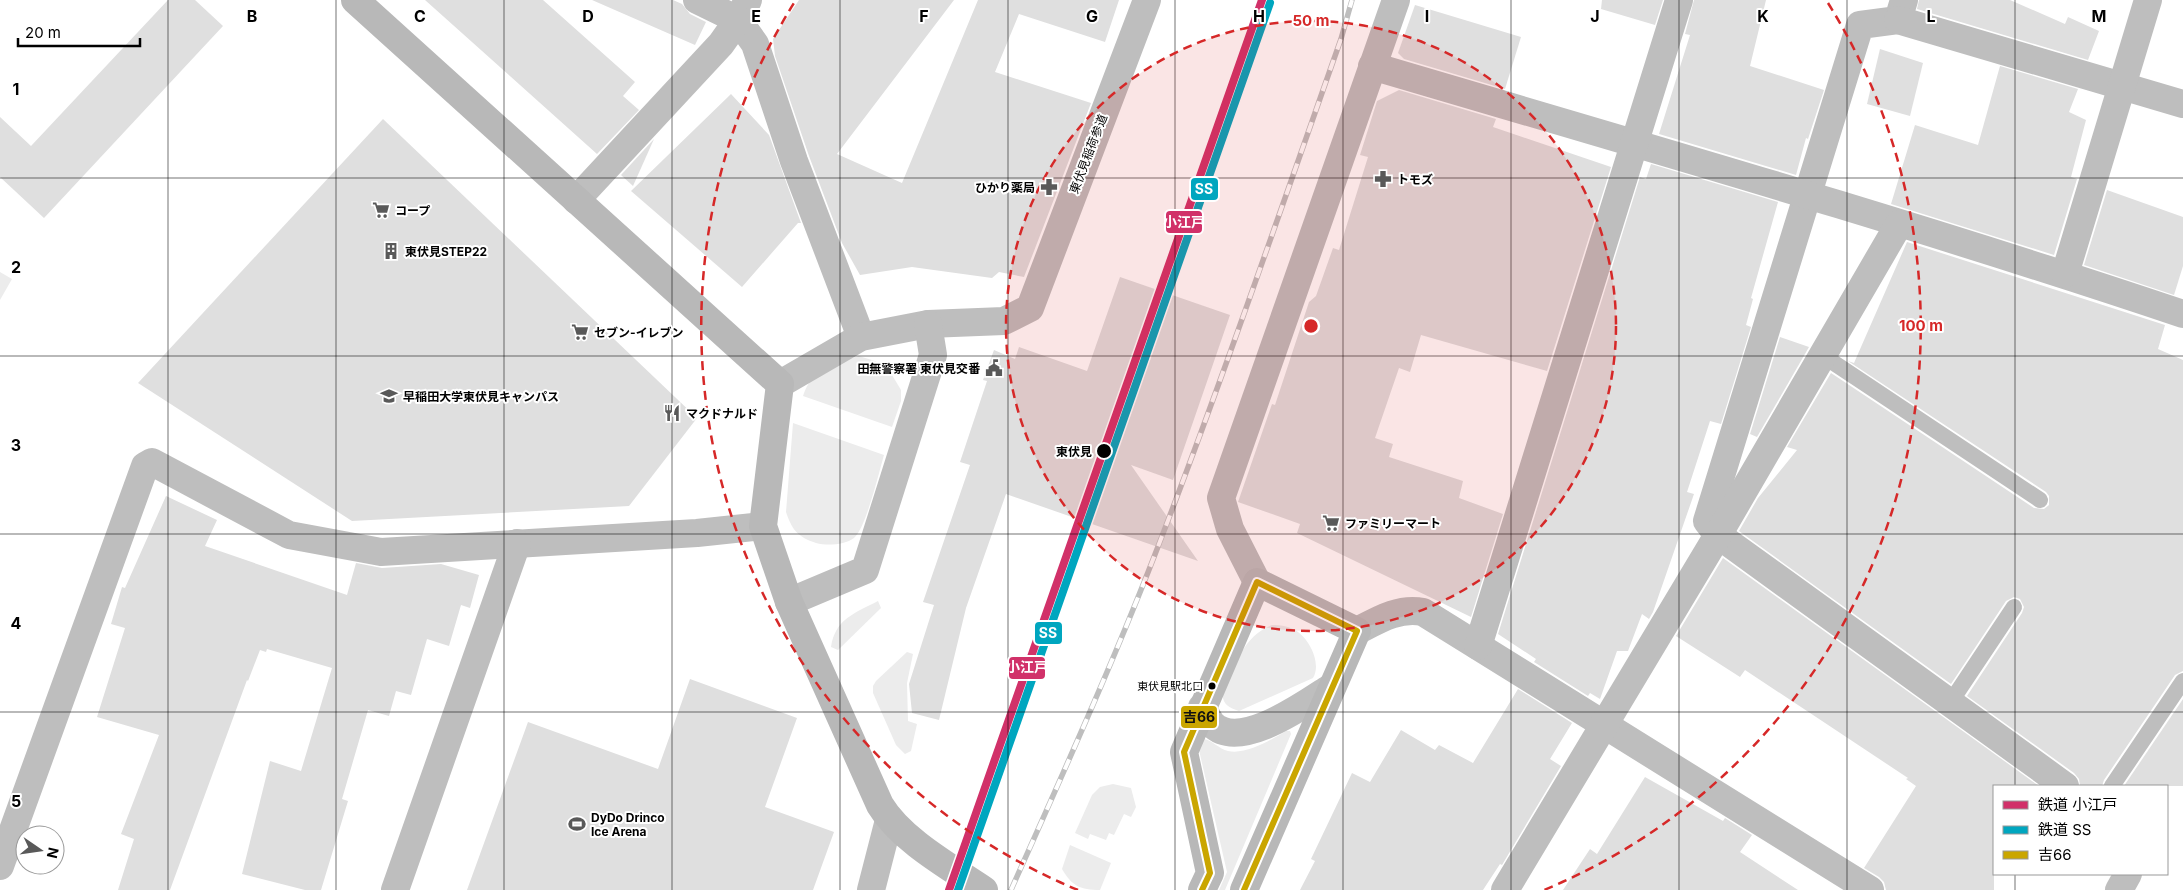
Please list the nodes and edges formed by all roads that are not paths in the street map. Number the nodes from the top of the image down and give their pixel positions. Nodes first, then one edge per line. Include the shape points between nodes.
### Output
1 (355, 0) edge
2 (697, 0) edge
3 (1147, 0) edge
4 (1396, 0) edge
5 (1679, 0) edge
6 (2148, 0) edge
7 (743, 10) edge
8 (1901, 10) edge
9 (1372, 66) junction
10 (2121, 84) junction
11 (2183, 104) edge
12 (1634, 143) junction
13 (1808, 196) junction
14 (576, 200) junction
15 (1899, 224) junction
16 (2065, 274) junction
17 (2183, 314) edge
18 (928, 324) junction
19 (862, 337) junction
20 (1822, 355) junction
21 (780, 384) junction
22 (2040, 500) dead end
23 (763, 526) junction
24 (1718, 535) junction
25 (517, 543) junction
26 (1257, 582) junction
27 (789, 602) junction
28 (2014, 607) dead end
29 (1357, 631) junction
30 (1478, 646) junction
31 (2183, 681) edge
32 (1330, 688) junction
33 (1950, 703) junction
34 (1202, 707) junction
35 (1603, 726) junction
36 (2064, 785) edge
37 (2113, 785) edge
38 (889, 820) junction
39 (0, 866) edge
40 (2127, 875) edge
41 (395, 890) edge
42 (871, 890) edge
43 (984, 890) edge
44 (1202, 890) edge
45 (1244, 890) edge
46 (1505, 890) edge
47 (1870, 890) edge
48 (2118, 890) edge

1 - 14 street
2 - 7 street
3 - 18 street, 東伏見稲荷参道 via 1030,308 1004,321
4 - 9 street
5 - 12 street
6 - 10 street
7 - 14 street via 721,44
7 - 19 street via 794,161
8 - 10 street
8 - 13 street via 1860,25
9 - 12 street
9 - 26 street via 1221,498 1230,529
10 - 11 street
10 - 16 street
12 - 13 street
12 - 30 street
13 - 15 street
13 - 24 street via 1707,521
14 - 21 street
15 - 16 street
15 - 20 street
16 - 17 street
18 - 19 street
18 - 27 street via 933,355 865,570
19 - 21 street
20 - 22 lane
20 - 24 street
21 - 23 street
23 - 25 street
23 - 27 street
24 - 33 street
24 - 35 street
25 - 39 street via 381,552 289,534 152,462 145,466
25 - 41 street
26 - 29 street
26 - 34 street
27 - 38 street
28 - 33 lane
29 - 30 street via 1391,615 1412,610 1423,612
29 - 32 street
30 - 35 street
31 - 37 lane
32 - 34 street via 1256,730 1239,734 1213,725
32 - 45 street
33 - 36 street
34 - 44 street via 1184,752 1210,873
35 - 46 street
35 - 47 street
38 - 42 street
38 - 43 street via 924,849
40 - 48 street

